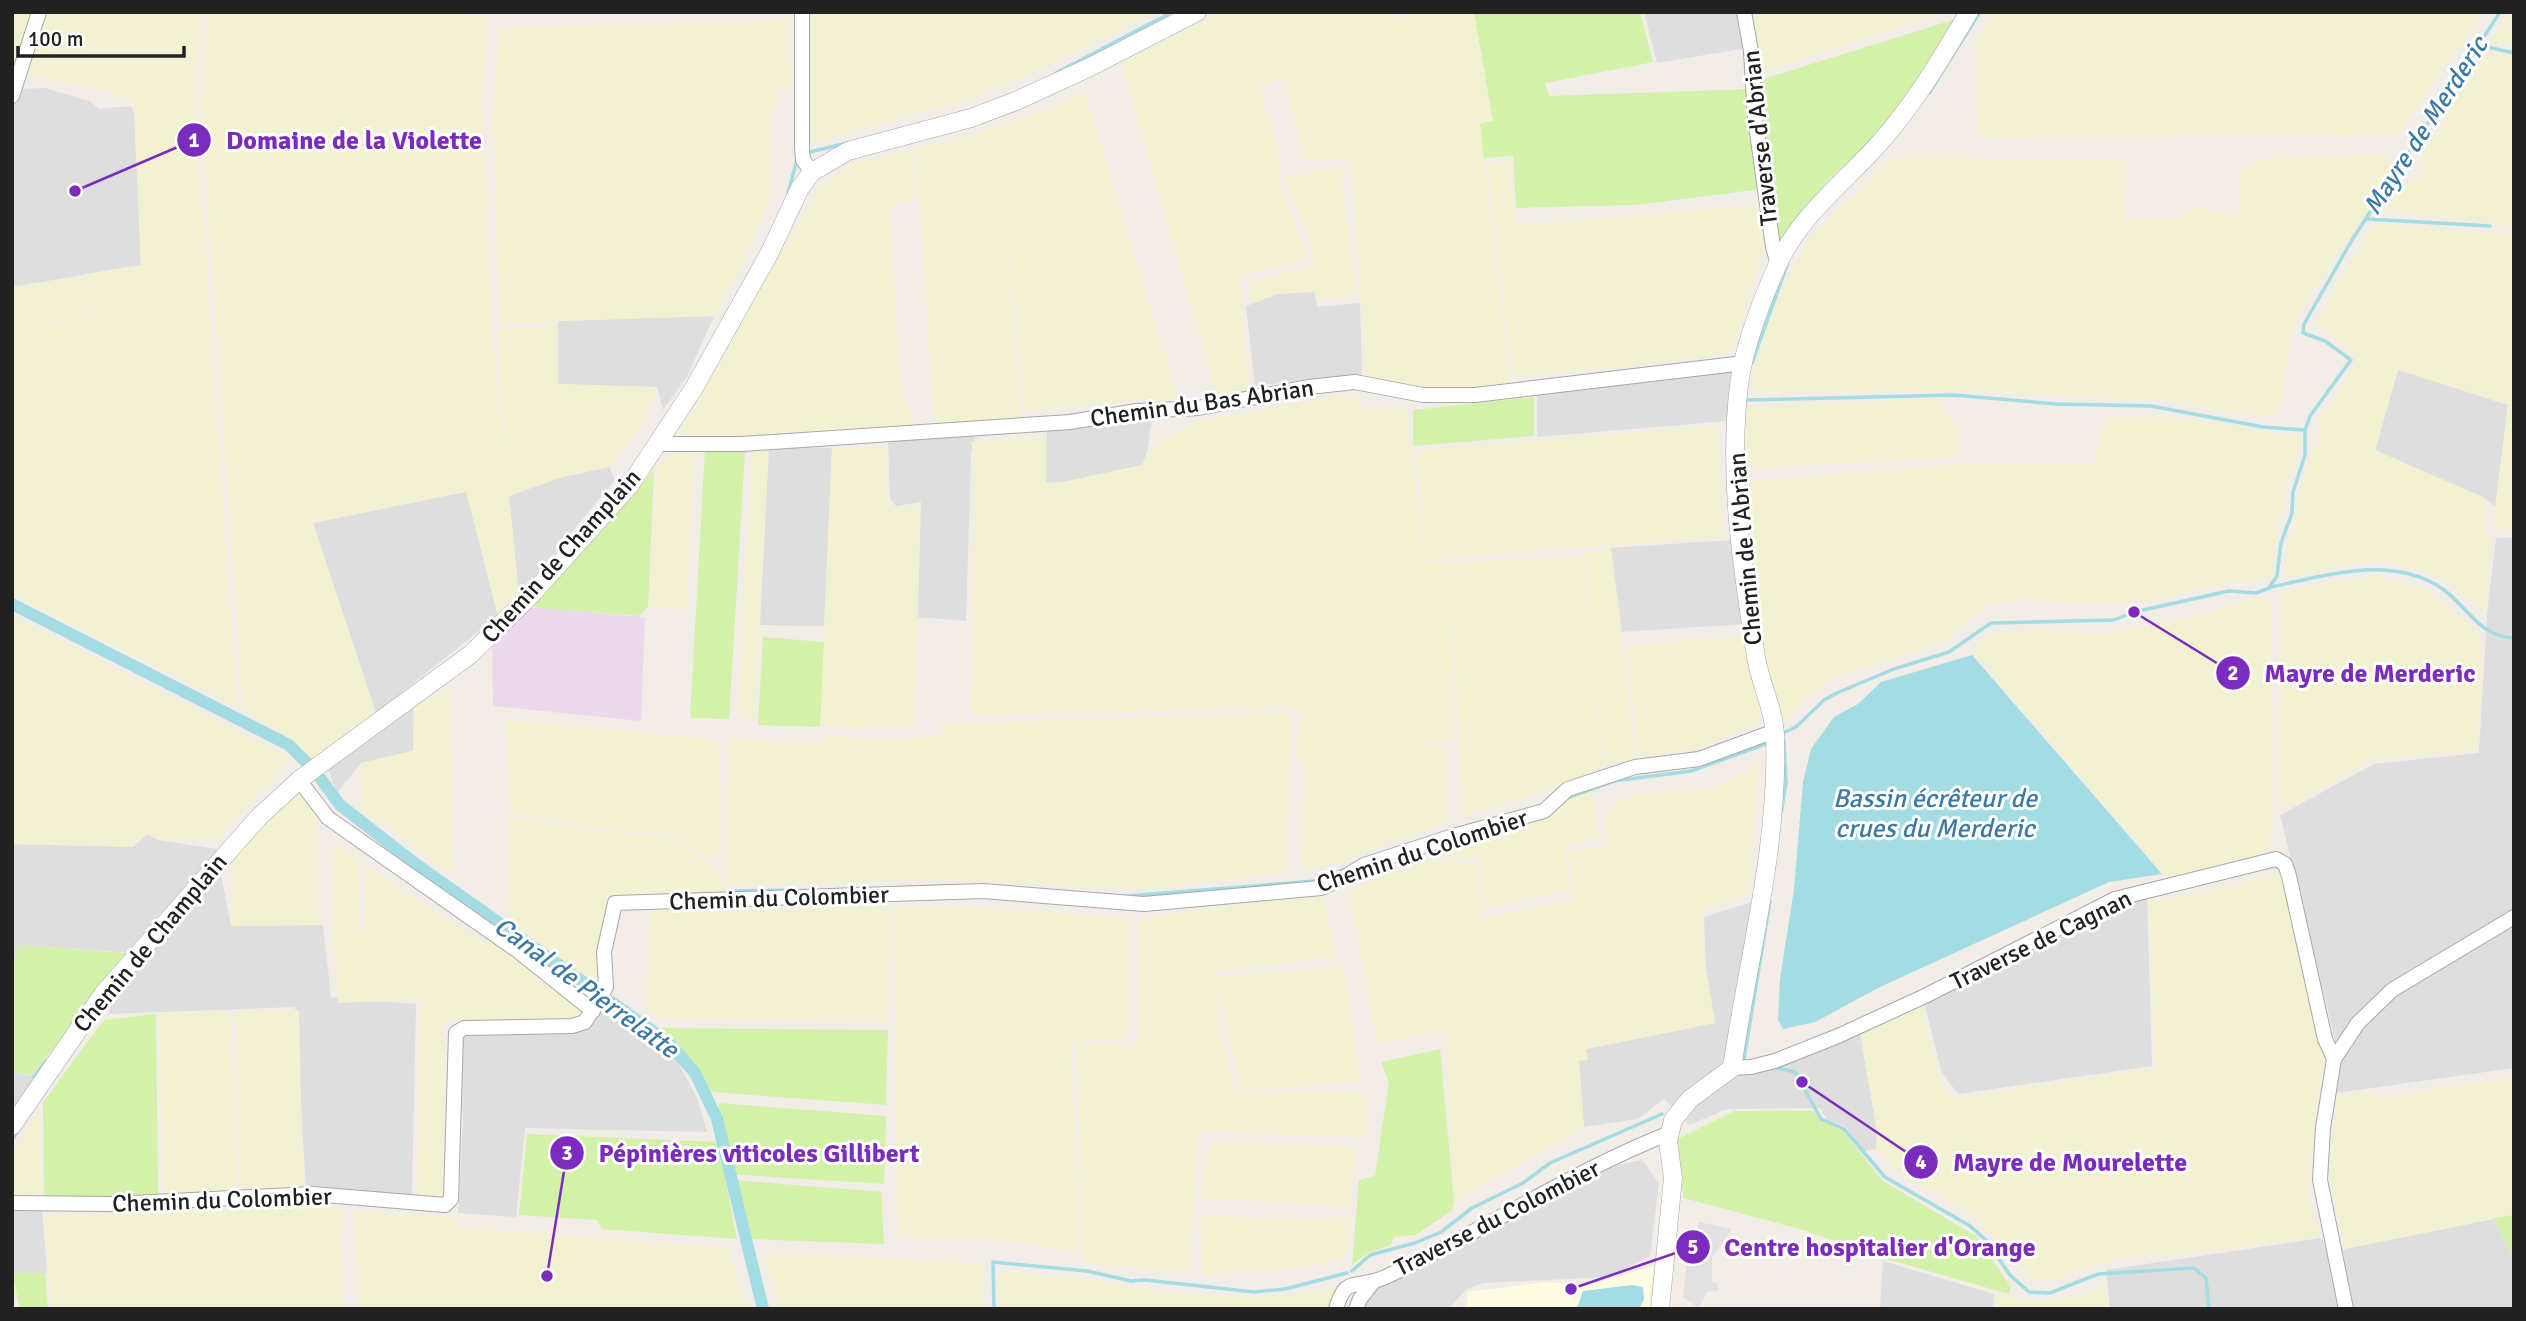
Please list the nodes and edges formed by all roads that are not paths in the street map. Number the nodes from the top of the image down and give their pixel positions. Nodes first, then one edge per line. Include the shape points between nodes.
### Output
1 (39, 12) edge
2 (802, 12) edge
3 (1197, 12) edge
4 (1744, 12) edge
5 (1969, 12) edge
6 (12, 96) edge
7 (813, 172) junction
8 (1778, 264) junction
9 (1744, 363) junction
10 (657, 444) junction
11 (1775, 731) junction
12 (299, 780) junction
13 (2514, 917) edge
14 (599, 1002) junction
15 (2334, 1059) junction
16 (1733, 1065) junction
17 (12, 1126) edge
18 (1670, 1133) junction
19 (12, 1203) edge
20 (1374, 1281) junction
21 (1336, 1309) edge
22 (1356, 1309) edge
23 (1660, 1309) edge
24 (2346, 1309) edge

1 - 6 street
2 - 7 street via 802,148 803,160
3 - 7 street, Chemin de Champlain via 1016,101 848,151
4 - 8 street, Traverse d'Abrian
5 - 8 street, Chemin de l'Abrian via 1919,94 1876,148 1815,210
7 - 10 street, Chemin de Champlain via 800,188 694,388
8 - 9 street, Chemin de l'Abrian
9 - 10 street, Chemin du Bas Abrian via 1475,396 1423,395 1355,382 1198,408 1137,411 1070,422 742,444
9 - 11 street, Chemin de l'Abrian via 1735,434 1736,506 1757,666
10 - 12 street, Chemin de Champlain via 630,485 499,629 410,701
11 - 14 street, Chemin du Colombier via 1699,759 1635,767 1568,789 1544,811 1364,865 1321,888 1144,904 983,891 615,903
11 - 16 street, Chemin de l'Abrian via 1768,840
12 - 14 street via 328,818 561,982
12 - 17 street, Chemin de Champlain via 223,855 103,994
13 - 15 street via 2392,990 2358,1023
14 - 19 street, Chemin du Colombier via 585,1022 572,1026 464,1028 456,1033 453,1171 451,1199 445,1205 313,1194 113,1204
15 - 16 street, Traverse de Cagnan via 2325,1039 2289,876 2285,864 2276,859 2115,900 1838,1036 1762,1064
15 - 24 street via 2320,1180
16 - 18 street via 1690,1099 1672,1121
18 - 20 street, Traverse du Colombier via 1512,1208
18 - 23 street via 1673,1178
20 - 21 street, Traverse du Colombier via 1347,1286
20 - 22 street

